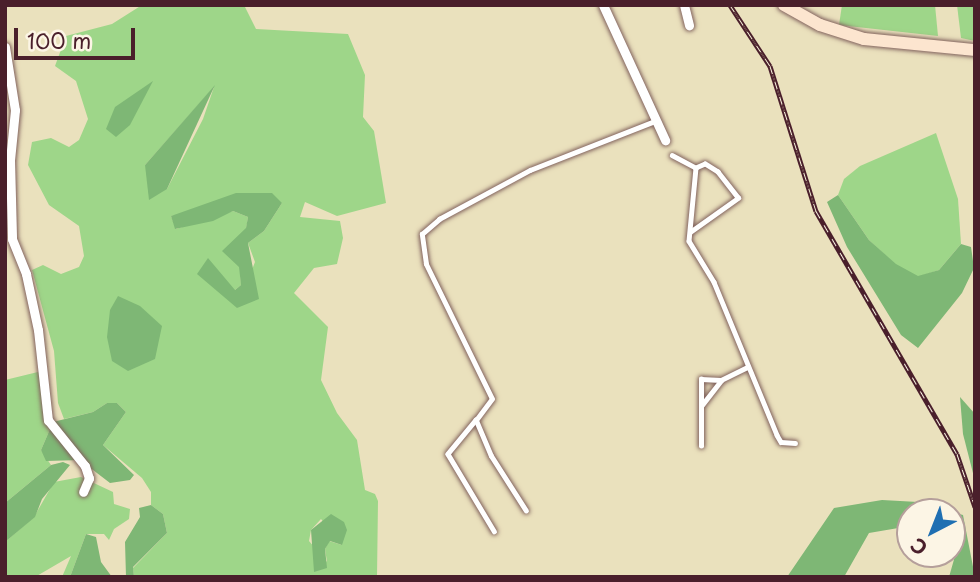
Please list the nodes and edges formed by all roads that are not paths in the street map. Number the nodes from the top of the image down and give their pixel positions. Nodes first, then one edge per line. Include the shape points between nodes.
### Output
1 (603, 5) edge
2 (684, 5) edge
3 (784, 5) edge
4 (689, 25) dead end
5 (5, 47) edge
6 (975, 50) edge
7 (656, 120) junction
8 (666, 140) dead end
9 (672, 155) dead end
10 (696, 167) junction
11 (8, 227) edge
12 (690, 232) junction
13 (9, 238) edge
14 (748, 367) junction
15 (721, 380) junction
16 (701, 407) junction
17 (476, 420) junction
18 (795, 443) dead end
19 (701, 446) dead end
20 (83, 492) dead end
21 (526, 511) dead end
22 (494, 531) dead end

1 - 7 street
2 - 4 street
3 - 6 street via 820,25 864,38
5 - 11 street via 15,110
7 - 8 street
7 - 17 lane via 530,170 439,219 422,234 426,264 492,399
9 - 10 lane
10 - 12 lane
10 - 12 lane via 705,164 718,172 738,198
11 - 13 street
12 - 14 lane via 689,242 714,282
13 - 20 street via 26,274 42,351 48,419 85,466 89,478
14 - 15 lane
14 - 18 lane via 781,442
15 - 16 lane
15 - 16 lane via 701,379
16 - 19 lane
17 - 21 lane via 491,456
17 - 22 lane via 448,454

